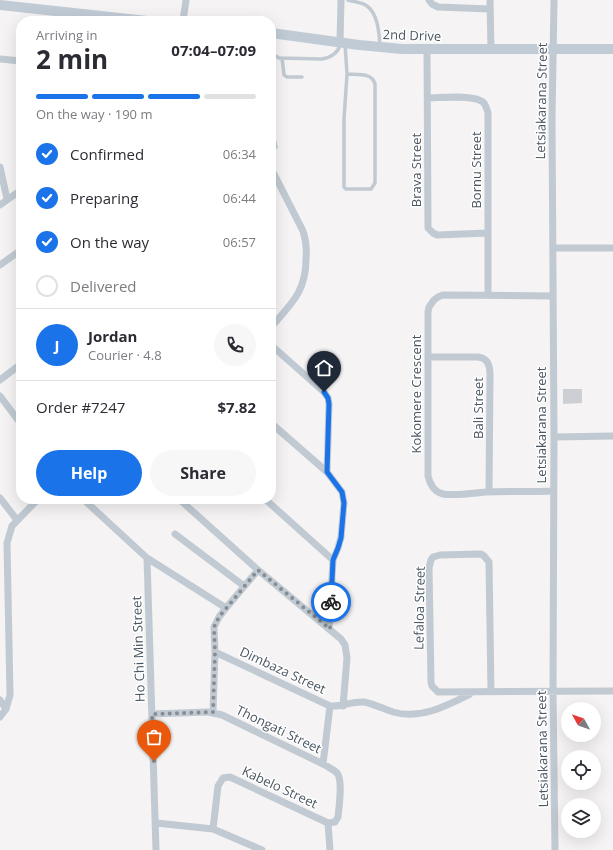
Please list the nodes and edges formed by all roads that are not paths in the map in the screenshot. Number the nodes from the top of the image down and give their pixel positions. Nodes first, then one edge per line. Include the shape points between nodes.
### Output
1 (186, 0) edge
2 (341, 0) edge
3 (348, 0) edge
4 (429, 0) edge
5 (490, 0) edge
6 (554, 0) edge
7 (0, 5) edge
8 (490, 9) junction
9 (101, 16) edge
10 (184, 16) edge
11 (276, 34) edge
12 (343, 43) junction
13 (381, 47) junction
14 (491, 48) junction
15 (427, 49) junction
16 (554, 49) junction
17 (613, 49) edge
18 (276, 55) edge
19 (282, 58) junction
20 (0, 61) edge
21 (16, 61) edge
22 (347, 74) junction
23 (302, 77) dead end
24 (428, 98) junction
25 (0, 167) edge
26 (276, 178) edge
27 (16, 194) edge
28 (7, 200) junction
29 (0, 205) edge
30 (488, 233) junction
31 (553, 248) junction
32 (613, 248) edge
33 (16, 254) edge
34 (0, 266) edge
35 (488, 294) junction
36 (553, 296) junction
37 (276, 321) edge
38 (276, 349) edge
39 (428, 357) junction
40 (16, 368) edge
41 (0, 380) edge
42 (0, 396) edge
43 (16, 417) edge
44 (276, 427) edge
45 (613, 436) edge
46 (554, 437) junction
47 (327, 472) junction
48 (554, 491) junction
49 (489, 492) junction
50 (0, 498) edge
51 (33, 504) edge
52 (88, 504) edge
53 (185, 504) edge
54 (271, 504) edge
55 (17, 520) junction
56 (175, 534) dead end
57 (147, 558) junction
58 (333, 560) junction
59 (258, 570) junction
60 (244, 586) junction
61 (226, 608) junction
62 (330, 629) junction
63 (215, 652) junction
64 (613, 691) edge
65 (491, 692) junction
66 (553, 692) junction
67 (472, 693) junction
68 (0, 700) edge
69 (330, 706) junction
70 (342, 706) junction
71 (6, 709) junction
72 (213, 712) junction
73 (152, 714) junction
74 (0, 717) edge
75 (323, 764) junction
76 (156, 823) junction
77 (328, 823) junction
78 (214, 829) junction
79 (156, 850) edge
80 (262, 850) edge
81 (330, 850) edge
82 (555, 850) edge

1 - 10 street
2 - 12 street
3 - 13 lane via 366,5 371,10 377,24
4 - 8 street via 438,7
5 - 8 street
6 - 16 street, Letsiakarana Street
7 - 9 street
8 - 14 street
11 - 12 street, 2nd Drive
12 - 13 street, 2nd Drive
12 - 19 lane via 336,52 325,58
12 - 22 lane
13 - 15 street, 2nd Drive
14 - 15 street, 2nd Drive
14 - 16 street, 2nd Drive
15 - 24 street, Brava Street
16 - 17 street, 2nd Drive
16 - 31 street, Letsiakarana Street
18 - 19 lane
19 - 23 lane via 285,76
20 - 21 street
22 - 22 lane via 344,187 352,190 371,189 376,183 374,80 368,75
24 - 30 street, Bornu Street via 471,98 480,100 486,107
24 - 30 street, Brava Street via 428,228 437,235
25 - 28 street
26 - 37 street via 303,231 307,250 306,270 300,290
27 - 28 street
28 - 29 street
30 - 35 street, Bornu Street
31 - 32 street
31 - 36 street, Letsiakarana Street
33 - 34 street
35 - 36 street, Kokomere Crescent
35 - 39 street, Kokomere Crescent via 443,295 434,300 428,312
36 - 46 street, Letsiakarana Street
38 - 47 street via 328,398
39 - 49 street, Kokomere Crescent via 429,481 442,494
39 - 49 street, Bali Street via 482,357 488,362
40 - 41 street
42 - 43 street
44 - 47 street
45 - 46 street
46 - 48 street, Letsiakarana Street
47 - 58 street via 344,497 341,538
48 - 49 street, Kokomere Crescent
48 - 66 street, Letsiakarana Street
50 - 55 street
51 - 55 street
52 - 57 street
53 - 59 street
54 - 58 street
55 - 71 street via 12,526 7,543 10,695
56 - 60 street
57 - 61 street
57 - 73 street, Ho Chi Min Street
58 - 62 street
59 - 60 street
59 - 62 street
60 - 61 street
61 - 63 street via 214,627
62 - 70 street via 341,639 347,651
63 - 69 street, Dimbaza Street
63 - 72 street
64 - 66 street
65 - 66 street
65 - 67 street
65 - 67 street, Lefaloa Street via 489,562 480,554 440,555 431,560 429,568 431,682 438,692
66 - 82 street, Letsiakarana Street
67 - 70 street via 445,706 413,714 393,712 365,702
68 - 71 street
69 - 70 street
69 - 75 street, Dimbaza Street
71 - 74 street
72 - 73 street, Thongati Street
72 - 75 street, Thongati Street
73 - 76 street, Ho Chi Min Street
75 - 77 street, Thongati Street via 336,772 340,780 338,819
76 - 78 street
76 - 79 street, Ho Chi Min Street
77 - 78 street, Kabelo Street via 226,777 218,786
77 - 81 street, Kabelo Street
78 - 80 street

